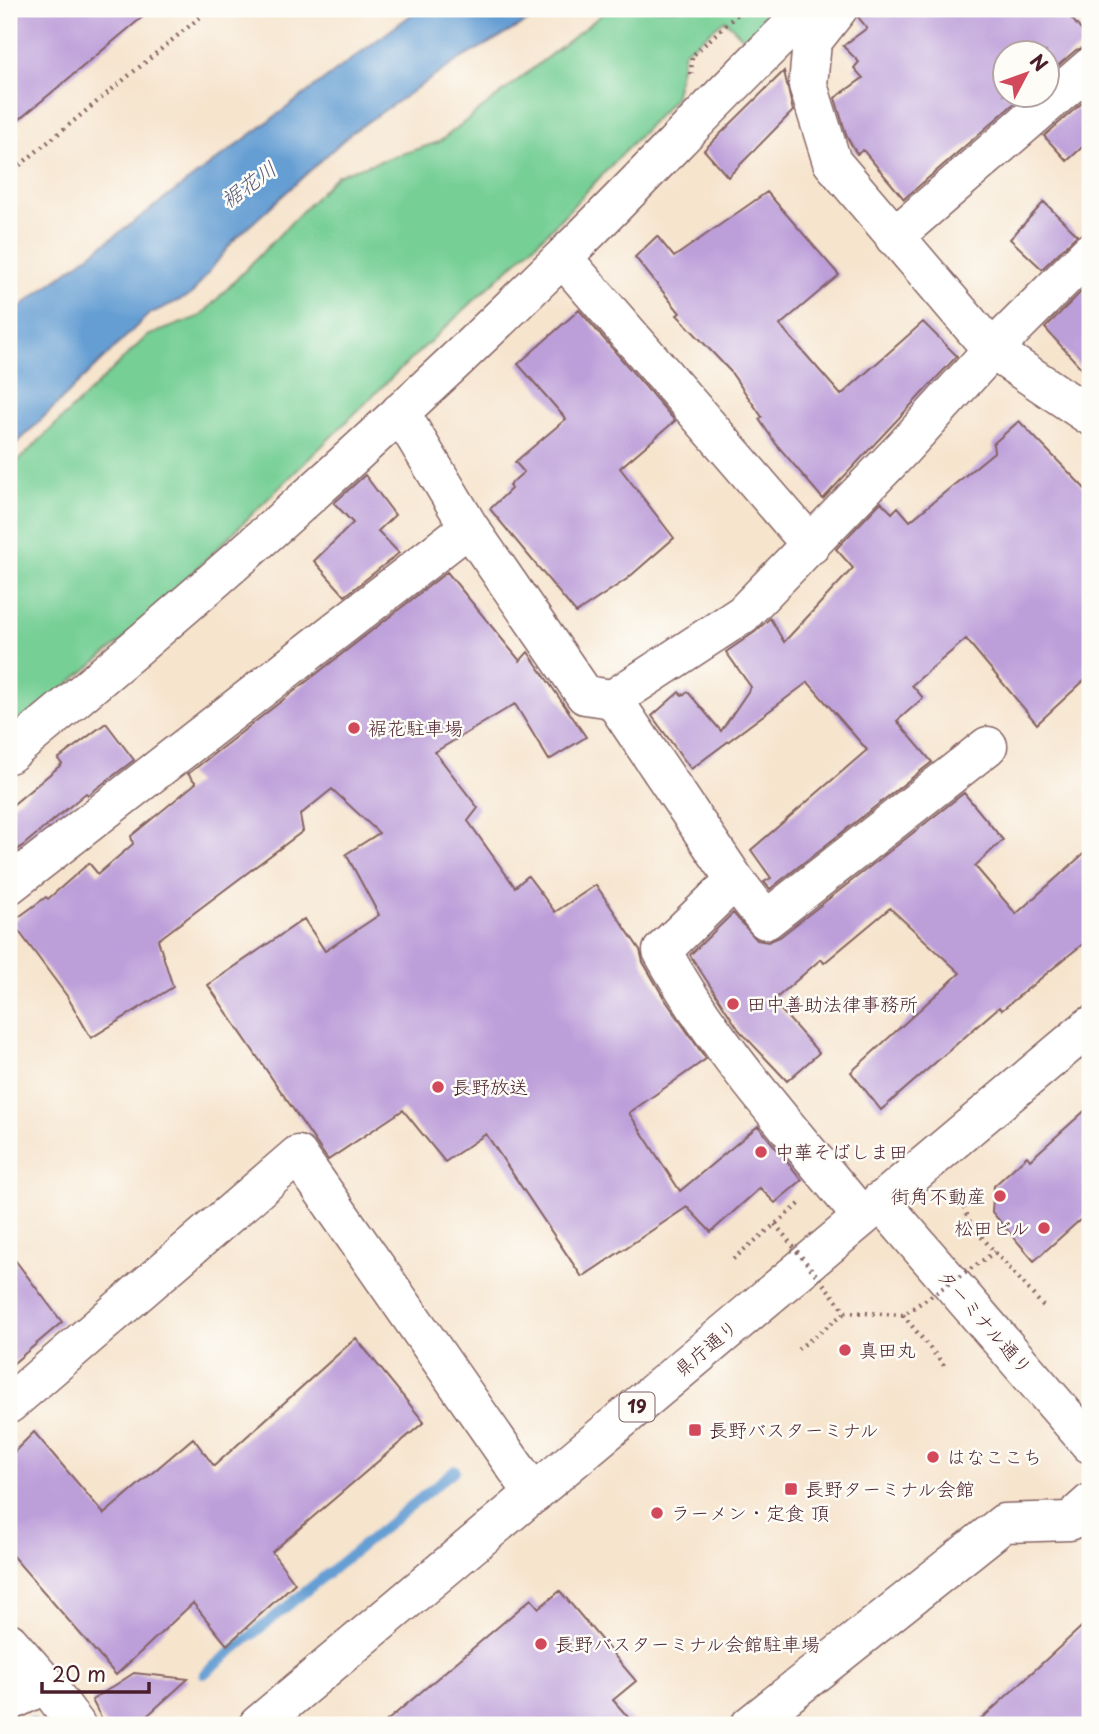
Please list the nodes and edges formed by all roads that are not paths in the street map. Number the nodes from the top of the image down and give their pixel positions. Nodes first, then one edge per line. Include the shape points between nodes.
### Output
1 (808, 9) edge
2 (838, 9) edge
3 (1090, 67) edge
4 (894, 237) junction
5 (1090, 252) edge
6 (563, 258) junction
7 (992, 350) junction
8 (400, 412) junction
9 (1089, 412) edge
10 (469, 527) junction
11 (811, 545) junction
12 (613, 699) junction
13 (988, 746) dead end
14 (9, 754) edge
15 (735, 880) junction
16 (9, 885) edge
17 (1090, 1026) edge
18 (870, 1209) junction
19 (9, 1404) edge
20 (1090, 1444) edge
21 (534, 1494) junction
22 (1090, 1503) edge
23 (9, 1642) edge
24 (46, 1684) junction
25 (9, 1702) edge
26 (76, 1725) edge
27 (258, 1725) edge
28 (750, 1725) edge

1 - 6 main road
2 - 4 main road via 812,42 808,85 832,162
3 - 4 main road
4 - 7 main road
5 - 7 main road
6 - 8 main road
6 - 11 main road
7 - 9 main road
7 - 11 main road
8 - 10 main road
8 - 14 main road via 139,647
10 - 12 main road via 585,695
10 - 16 main road
11 - 12 main road via 743,614
12 - 15 main road
13 - 15 main road via 766,920
15 - 18 main road, ターミナル通り via 662,951 723,1047
17 - 18 main road, 県庁通り / 19
18 - 20 main road, ターミナル通り
18 - 21 main road, 県庁通り / 19
19 - 21 main road via 298,1156
21 - 27 main road, 県庁通り / 19
22 - 28 main road via 1070,1521 1004,1523
23 - 24 main road
24 - 25 main road
24 - 26 main road

